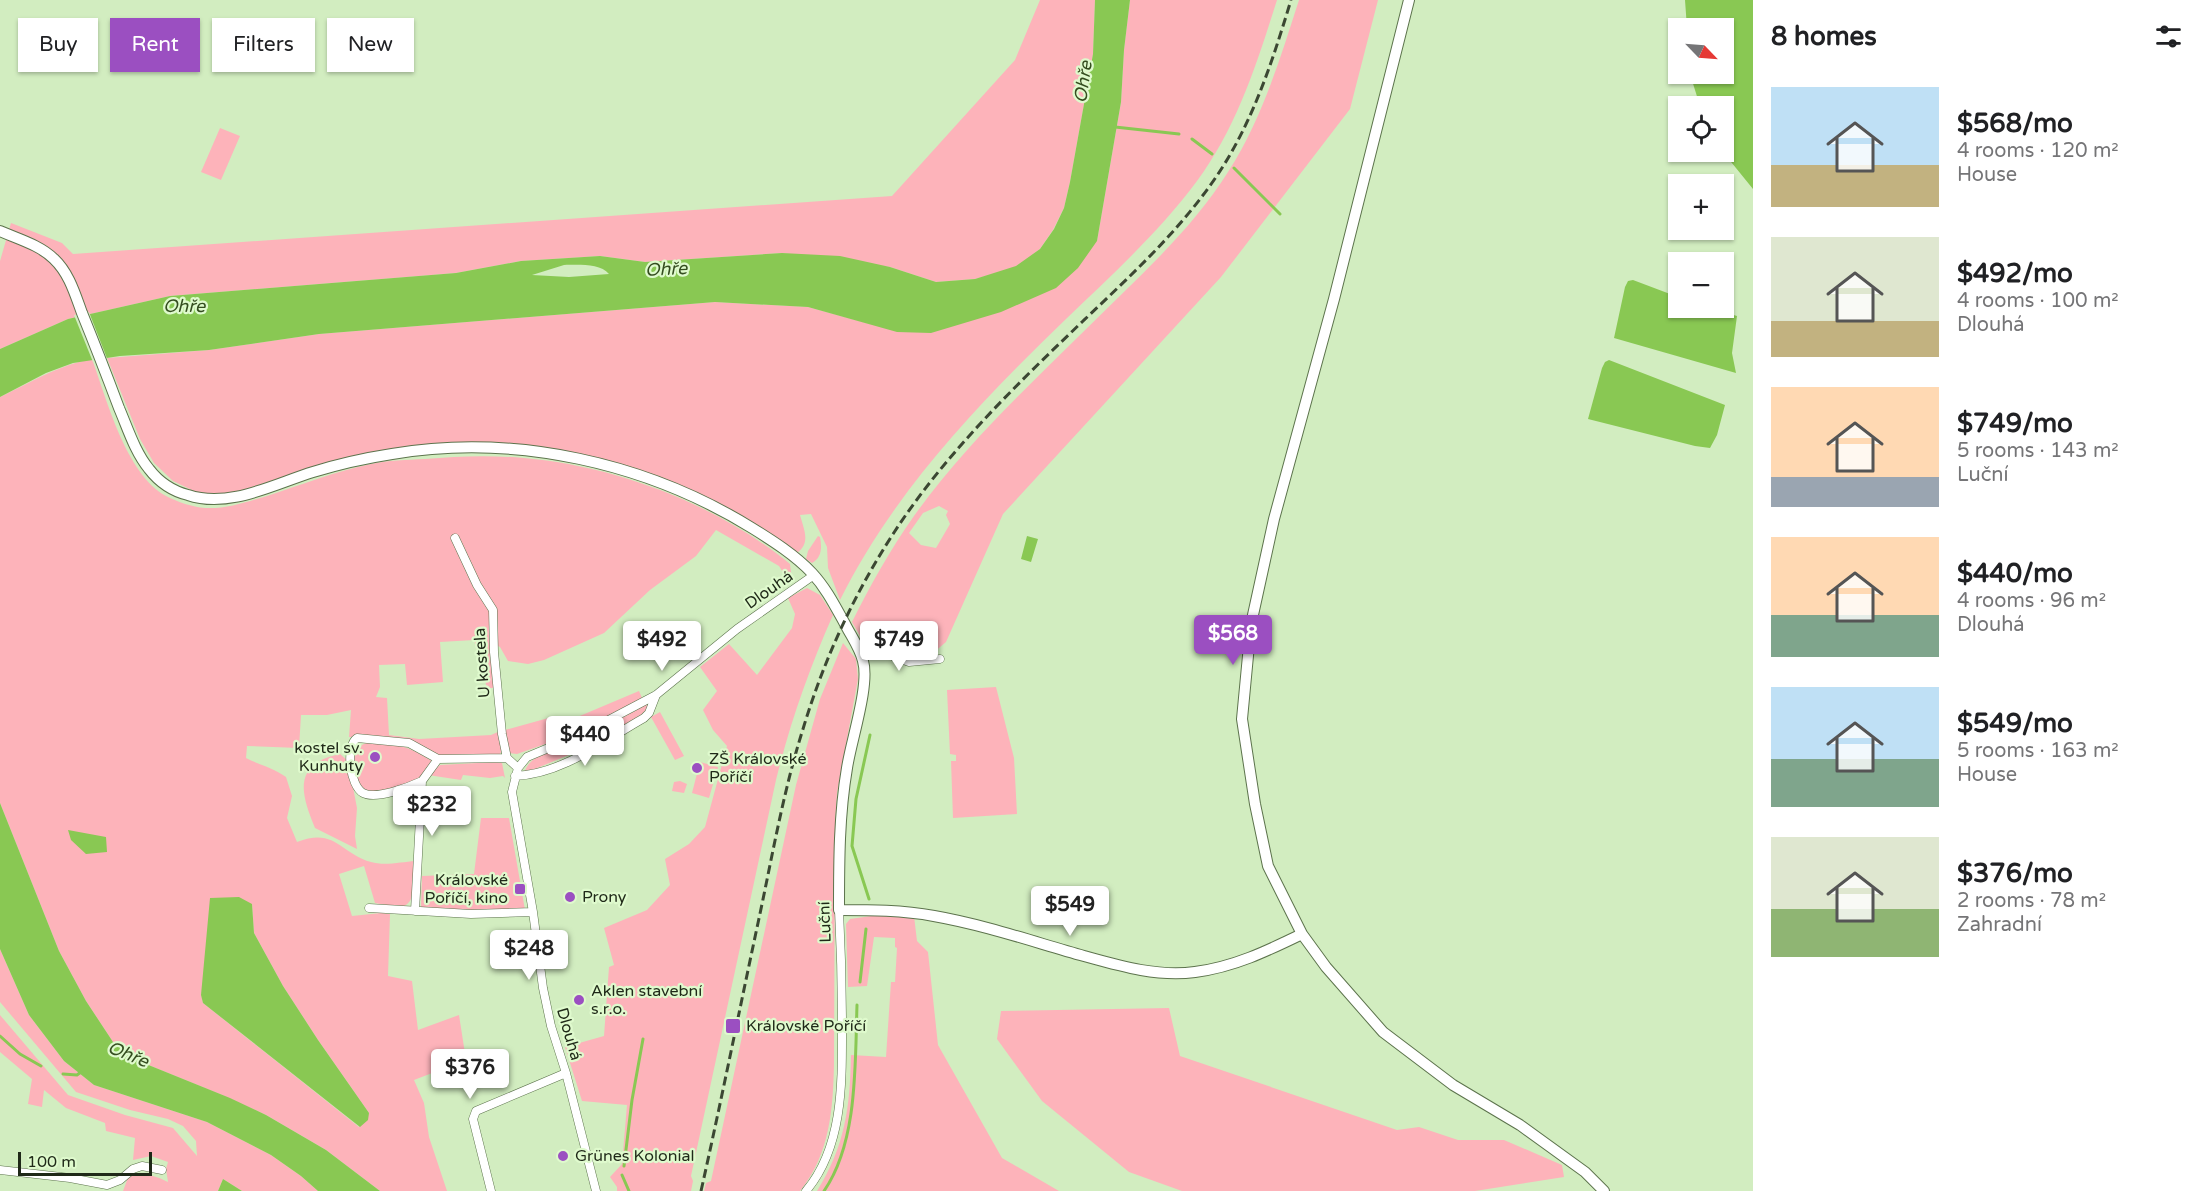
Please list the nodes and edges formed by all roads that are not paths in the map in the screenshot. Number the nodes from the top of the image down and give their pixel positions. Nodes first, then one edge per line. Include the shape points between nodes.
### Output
1 (1409, 0) edge
2 (0, 231) edge
3 (455, 538) dead end
4 (814, 575) junction
5 (858, 648) junction
6 (940, 659) dead end
7 (656, 695) junction
8 (507, 758) junction
9 (438, 759) junction
10 (518, 768) junction
11 (514, 776) junction
12 (422, 781) junction
13 (369, 908) dead end
14 (839, 910) junction
15 (415, 911) junction
16 (533, 912) junction
17 (1302, 934) junction
18 (566, 1072) junction
19 (0, 1170) edge
20 (162, 1170) dead end
21 (491, 1191) edge
22 (596, 1191) edge
23 (807, 1191) edge
24 (1604, 1191) edge

1 - 17 street via 1274,519 1251,624 1242,719 1255,804 1268,866
2 - 4 street, Luční via 54,258 66,276 142,460 162,483 189,496 229,498 339,465 408,451 530,451 603,465 677,489 752,528 798,559
3 - 8 street, U kostela via 493,610
4 - 5 street, Luční via 828,592
4 - 7 street, Dlouhá via 752,618
5 - 6 street via 871,648 909,662
5 - 14 street, Luční via 864,663 864,686 840,823
7 - 10 street, Dlouhá via 582,734 531,754
7 - 11 street, Dlouhá via 644,718 600,745 555,768
8 - 9 street
8 - 10 street
9 - 12 street
9 - 12 street via 409,743 357,738 352,742 354,785 363,793 407,789
10 - 11 street, Dlouhá
11 - 16 street, Dlouhá via 512,792
12 - 15 street
13 - 15 street
14 - 17 street via 898,910 936,916 1134,970 1170,973 1223,968
14 - 23 street, Luční via 842,1090 828,1150
15 - 16 street
16 - 18 street, Dlouhá via 543,988
17 - 24 street via 1383,1032 1453,1085 1520,1125 1585,1172
18 - 21 street via 476,1111 473,1119
18 - 22 street, Dlouhá
19 - 20 street via 107,1185 142,1166

